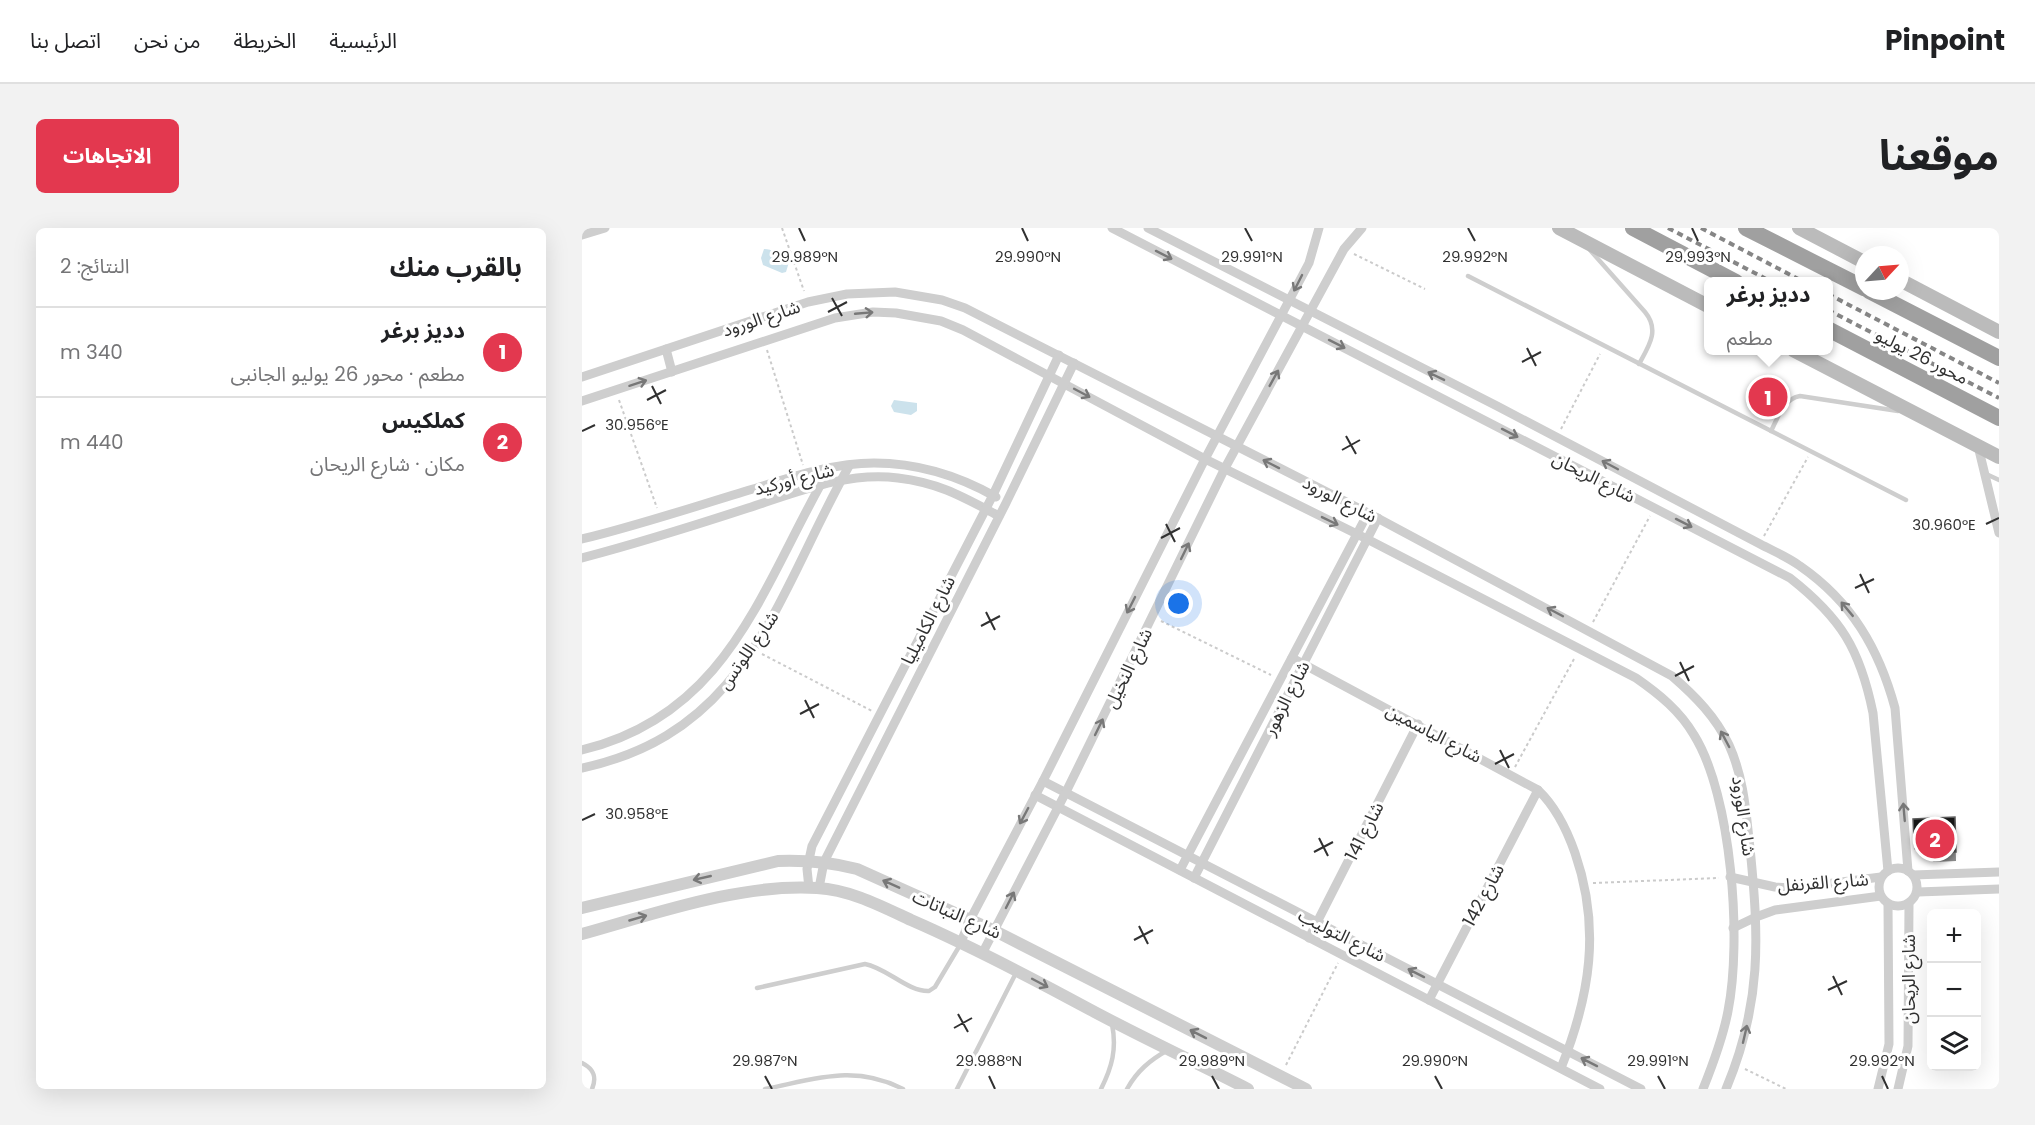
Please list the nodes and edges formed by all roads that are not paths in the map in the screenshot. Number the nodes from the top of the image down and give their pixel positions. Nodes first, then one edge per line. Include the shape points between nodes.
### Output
1 (605, 228) edge
2 (1112, 228) edge
3 (1143, 228) edge
4 (1148, 228) edge
5 (1319, 228) edge
6 (1362, 228) edge
7 (1559, 228) edge
8 (1633, 228) edge
9 (1746, 228) edge
10 (1799, 228) edge
11 (582, 235) edge
12 (1137, 240) junction
13 (1582, 241) junction
14 (1855, 257) edge
15 (1468, 276) dead end
16 (1726, 277) edge
17 (1855, 283) edge
18 (1909, 285) edge
19 (1886, 300) edge
20 (1289, 301) junction
21 (1704, 304) edge
22 (1310, 311) junction
23 (1281, 315) junction
24 (1302, 326) junction
25 (1003, 327) junction
26 (1833, 332) edge
27 (1999, 332) edge
28 (992, 344) junction
29 (666, 349) junction
30 (1059, 355) junction
31 (1801, 355) edge
32 (1999, 358) edge
33 (1074, 363) junction
34 (1639, 364) junction
35 (672, 372) junction
36 (1049, 375) junction
37 (582, 377) edge
38 (1063, 383) junction
39 (582, 401) edge
40 (1913, 413) junction
41 (1999, 418) edge
42 (1771, 431) junction
43 (1217, 437) junction
44 (1237, 446) junction
45 (1978, 446) junction
46 (1999, 457) edge
47 (1205, 459) junction
48 (849, 466) junction
49 (830, 468) junction
50 (1225, 468) junction
51 (1984, 473) junction
52 (1999, 480) edge
53 (840, 482) junction
54 (819, 486) junction
55 (993, 495) junction
56 (1906, 500) dead end
57 (1006, 503) junction
58 (986, 509) junction
59 (1368, 513) junction
60 (999, 516) junction
61 (1378, 518) junction
62 (1999, 533) edge
63 (1357, 534) junction
64 (582, 539) edge
65 (1367, 539) junction
66 (582, 558) edge
67 (1589, 630) junction
68 (1868, 639) junction
69 (1852, 647) junction
70 (1579, 649) junction
71 (1629, 652) junction
72 (1292, 658) junction
73 (1304, 664) junction
74 (1618, 669) junction
75 (1418, 724) junction
76 (582, 750) edge
77 (582, 768) edge
78 (1043, 781) junction
79 (1538, 790) junction
80 (1066, 792) junction
81 (1035, 795) junction
82 (1058, 807) junction
83 (1188, 855) junction
84 (808, 860) junction
85 (824, 862) junction
86 (1202, 863) junction
87 (1180, 870) junction
88 (1999, 872) edge
89 (1911, 873) junction
90 (1885, 874) junction
91 (1730, 877) junction
92 (1194, 878) junction
93 (1753, 883) junction
94 (814, 888) junction
95 (1999, 889) edge
96 (1917, 892) junction
97 (1881, 896) junction
98 (1888, 904) junction
99 (1909, 904) junction
100 (582, 908) edge
101 (1756, 917) junction
102 (970, 920) junction
103 (1317, 922) junction
104 (1733, 928) junction
105 (995, 931) junction
106 (582, 934) edge
107 (1309, 938) junction
108 (961, 942) junction
109 (983, 952) junction
110 (1017, 970) junction
111 (1437, 984) junction
112 (757, 988) dead end
113 (1429, 1000) junction
114 (1112, 1022) junction
115 (1170, 1049) junction
116 (1568, 1051) junction
117 (582, 1063) edge
118 (1561, 1068) junction
119 (1230, 1084) edge
120 (592, 1089) edge
121 (765, 1089) edge
122 (903, 1089) edge
123 (957, 1089) edge
124 (1101, 1089) edge
125 (1127, 1089) edge
126 (1248, 1089) edge
127 (1306, 1089) edge
128 (1600, 1089) edge
129 (1641, 1089) edge
130 (1703, 1089) edge
131 (1726, 1089) edge
132 (1878, 1089) edge
133 (1898, 1089) edge

1 - 11 street
2 - 12 street, شارع الريحان
3 - 12 street
4 - 20 street, شارع الريحان
5 -> 20 street, شارع النخيل via 1309,263
6 - 22 street, شارع النخيل via 1344,249
7 - 13 main road
8 - 16 highway
9 - 17 highway
10 - 14 main road
12 -> 23 street, شارع الريحان
13 - 21 main road
13 - 34 lane via 1649,317 1653,335
15 - 34 lane
18 - 27 main road
19 - 32 highway, محور 26 يوليو
20 - 22 street, شارع الريحان
20 - 23 street, شارع النخيل
22 - 24 street, شارع النخيل
68 -> 22 street, شارع الريحان via 1849,610 1799,565
23 - 24 street, شارع الريحان
23 - 43 street, شارع النخيل
44 -> 24 street, شارع النخيل
24 -> 69 street, شارع الريحان via 1790,578 1836,620
25 - 28 street
25 - 29 street, شارع الورود via 965,308 918,295 871,292 808,302
25 - 30 street, شارع الورود
26 - 41 highway, محور 26 يوليو
35 -> 28 street, شارع الورود via 835,318 873,312 941,321
28 - 36 street, شارع الورود
29 - 35 street
29 - 37 street, شارع الورود
30 - 33 street, شارع الورود
30 - 36 street, شارع الكاميليا
31 - 40 main road
33 - 38 street, شارع الكاميليا
33 - 43 street, شارع الورود
34 - 42 lane
39 -> 35 street, شارع الورود
36 - 38 street, شارع الورود
36 - 55 street, شارع الكاميليا
38 -> 47 street, شارع الورود
38 - 57 street, شارع الكاميليا
40 - 42 lane via 1800,396 1786,404
40 - 45 main road
42 - 56 lane
43 - 44 street, شارع الورود
43 - 47 street, شارع النخيل
44 - 50 street, شارع النخيل
59 -> 44 street, شارع الورود
45 - 46 main road
45 - 51 street
47 - 50 street, شارع الورود
47 -> 78 street, شارع النخيل
48 - 49 street, شارع أوركيد
48 - 53 street, شارع اللوتس
48 - 55 street, شارع أوركيد via 873,463 933,471 962,479
49 - 54 street, شارع اللوتس
49 - 64 street, شارع أوركيد
50 -> 63 street, شارع الورود
80 -> 50 street, شارع النخيل
51 - 52 lane
51 - 62 street
53 - 54 street, شارع أوركيد
53 - 58 street, شارع أوركيد via 867,476 897,477 955,492
53 - 77 street, شارع اللوتس via 777,610 729,683 675,731 627,756
54 - 66 street, شارع أوركيد
54 - 76 street, شارع اللوتس via 759,604 714,670 665,715 620,739
55 - 57 street, شارع أوركيد
55 - 58 street, شارع الكاميليا
57 - 60 street, شارع الكاميليا
58 - 60 street, شارع أوركيد
58 - 84 street, شارع الكاميليا
59 - 61 street, شارع الورود
59 - 63 street, شارع الزهور
60 - 85 street, شارع الكاميليا
61 - 65 street, شارع الزهور
67 -> 61 street, شارع الورود
63 - 65 street, شارع الورود
63 - 72 street, شارع الزهور
65 - 70 street, شارع الورود
65 - 73 street, شارع الزهور
67 - 70 street
67 - 71 street, شارع الورود
68 - 69 street
89 -> 68 street, شارع الريحان via 1895,708
69 - 90 street, شارع الريحان via 1863,668 1873,713
70 - 74 street, شارع الورود
71 - 74 street
93 -> 71 street, شارع الورود via 1744,793 1729,745 1714,718 1695,696 1672,676
72 - 73 street, شارع الياسمين
72 - 83 street, شارع الزهور
73 - 75 street, شارع الياسمين
73 - 86 street, شارع الزهور
74 - 91 street, شارع الورود via 1658,694 1698,741 1720,801
75 - 79 street, شارع الياسمين
75 - 103 street, شارع 141
78 - 80 street, شارع التوليب
78 - 81 street, شارع النخيل
79 - 111 street, شارع 142
79 - 116 street, شارع الياسمين via 1549,800 1572,844 1589,912 1590,959 1583,1005
80 - 82 street, شارع النخيل
80 - 83 street, شارع التوليب
81 - 82 street, شارع التوليب
81 -> 102 street, شارع النخيل
82 - 87 street, شارع التوليب
105 -> 82 street, شارع النخيل
83 - 86 street, شارع التوليب
83 - 87 street, شارع الزهور
84 - 85 street, شارع النباتات
84 - 94 street, شارع الكاميليا
84 -> 100 street, شارع النباتات via 758,865
85 - 94 street, شارع الكاميليا
102 -> 85 street, شارع النباتات via 857,869
86 - 92 street, شارع الزهور
86 - 103 street, شارع التوليب
87 - 92 street, شارع التوليب
88 - 89 street
89 - 90 street via 1898,868
89 - 96 street via 1918,885
90 - 93 street, شارع القرنفل via 1794,888
90 - 97 street via 1879,886
91 - 93 street, شارع القرنفل
91 - 104 street, شارع الورود
92 - 107 street, شارع التوليب
93 - 101 street, شارع الورود
106 -> 94 street, شارع النباتات via 761,888
94 - 108 street, شارع النباتات via 857,896
95 - 96 street
96 - 99 street
97 - 98 street
97 - 101 street, شارع القرنفل via 1785,909
98 - 99 street
98 - 132 street, شارع الريحان via 1889,1044
99 - 133 street, شارع الريحان via 1908,1046
101 - 104 street, شارع القرنفل
131 -> 101 street, شارع الورود via 1737,1065 1751,1009
102 - 105 street, شارع النباتات
102 - 108 street, شارع النخيل
103 - 107 street, شارع 141
111 -> 103 street, شارع التوليب
104 - 130 street, شارع الورود via 1728,1011
105 - 109 street, شارع النخيل
127 -> 105 street, شارع النباتات
107 - 113 street, شارع التوليب
108 - 109 street, شارع النباتات
108 - 112 lane via 929,991 919,990 866,964
109 - 110 street, شارع النباتات
110 -> 114 street, شارع النباتات
110 - 123 lane
111 - 113 street, شارع 142
111 - 116 street, شارع التوليب
113 - 118 street, شارع التوليب
114 - 115 street, شارع النباتات
114 - 124 lane via 1114,1053
115 - 119 street, شارع النباتات
115 - 125 lane via 1144,1066
116 - 118 street, شارع الياسمين
129 -> 116 street, شارع التوليب
117 - 120 lane via 594,1074
118 - 128 street, شارع التوليب
119 - 126 street, شارع النباتات
121 - 122 lane via 855,1074 876,1077

